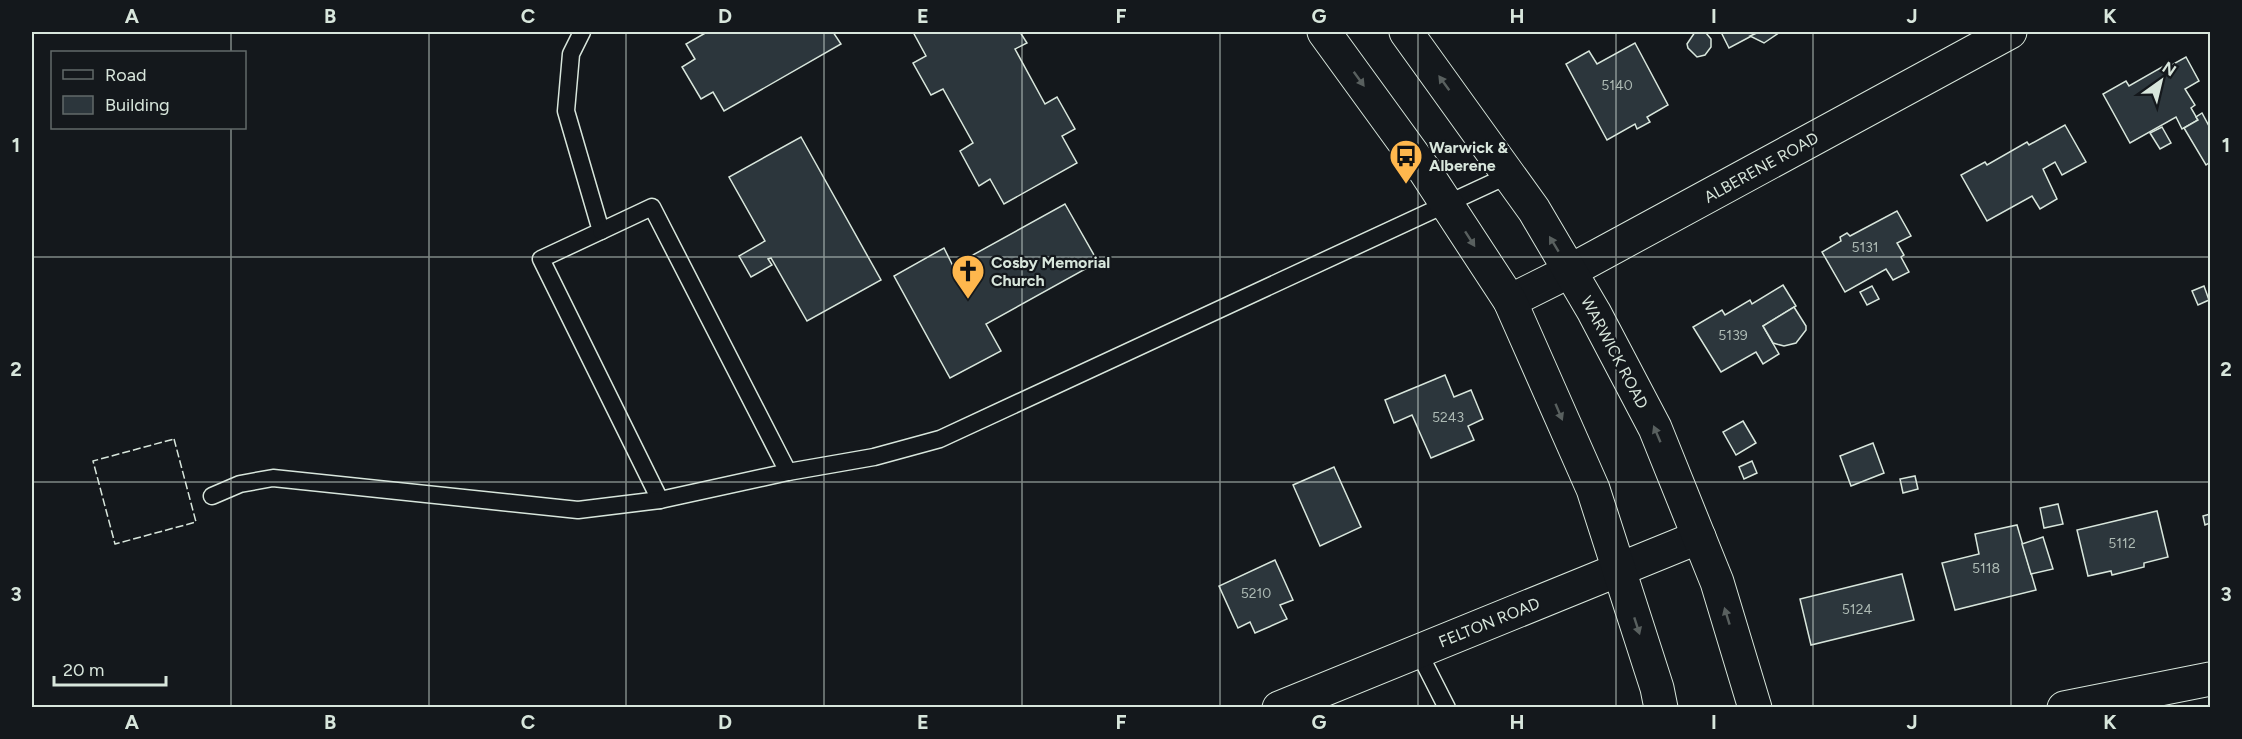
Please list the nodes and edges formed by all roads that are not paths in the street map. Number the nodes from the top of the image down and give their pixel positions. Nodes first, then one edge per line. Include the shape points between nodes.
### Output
1 (582, 32) edge
2 (1324, 32) edge
3 (1406, 32) edge
4 (2010, 32) edge
5 (1509, 175) junction
6 (1448, 204) junction
7 (601, 231) junction
8 (1570, 271) junction
9 (1510, 301) junction
10 (788, 472) junction
11 (212, 496) dead end
12 (660, 500) junction
13 (1699, 537) junction
14 (1618, 570) junction
15 (1418, 651) junction
16 (2211, 679) edge
17 (1279, 708) edge
18 (1447, 708) edge
19 (1661, 708) edge
20 (1755, 708) edge
21 (2064, 708) edge

1 - 7 lane via 571,54 566,111
2 -> 6 main road
5 -> 3 main road, WARWICK ROAD
4 - 8 main road, ALBERENE ROAD
5 - 6 lane
8 -> 5 main road, WARWICK ROAD
6 -> 9 main road
6 - 10 lane via 940,440 874,457
7 - 10 lane via 652,207
7 - 12 lane via 541,259
8 - 9 main road, ALBERENE ROAD
13 -> 8 main road, WARWICK ROAD via 1655,428
9 -> 14 main road via 1593,489
10 - 12 lane
11 - 12 lane via 240,484 273,478 578,510
13 - 14 main road, FELTON ROAD
20 -> 13 main road, WARWICK ROAD via 1717,582
14 - 15 main road, FELTON ROAD
14 -> 19 main road
15 - 17 main road, FELTON ROAD
15 - 18 lane
16 - 21 main road

